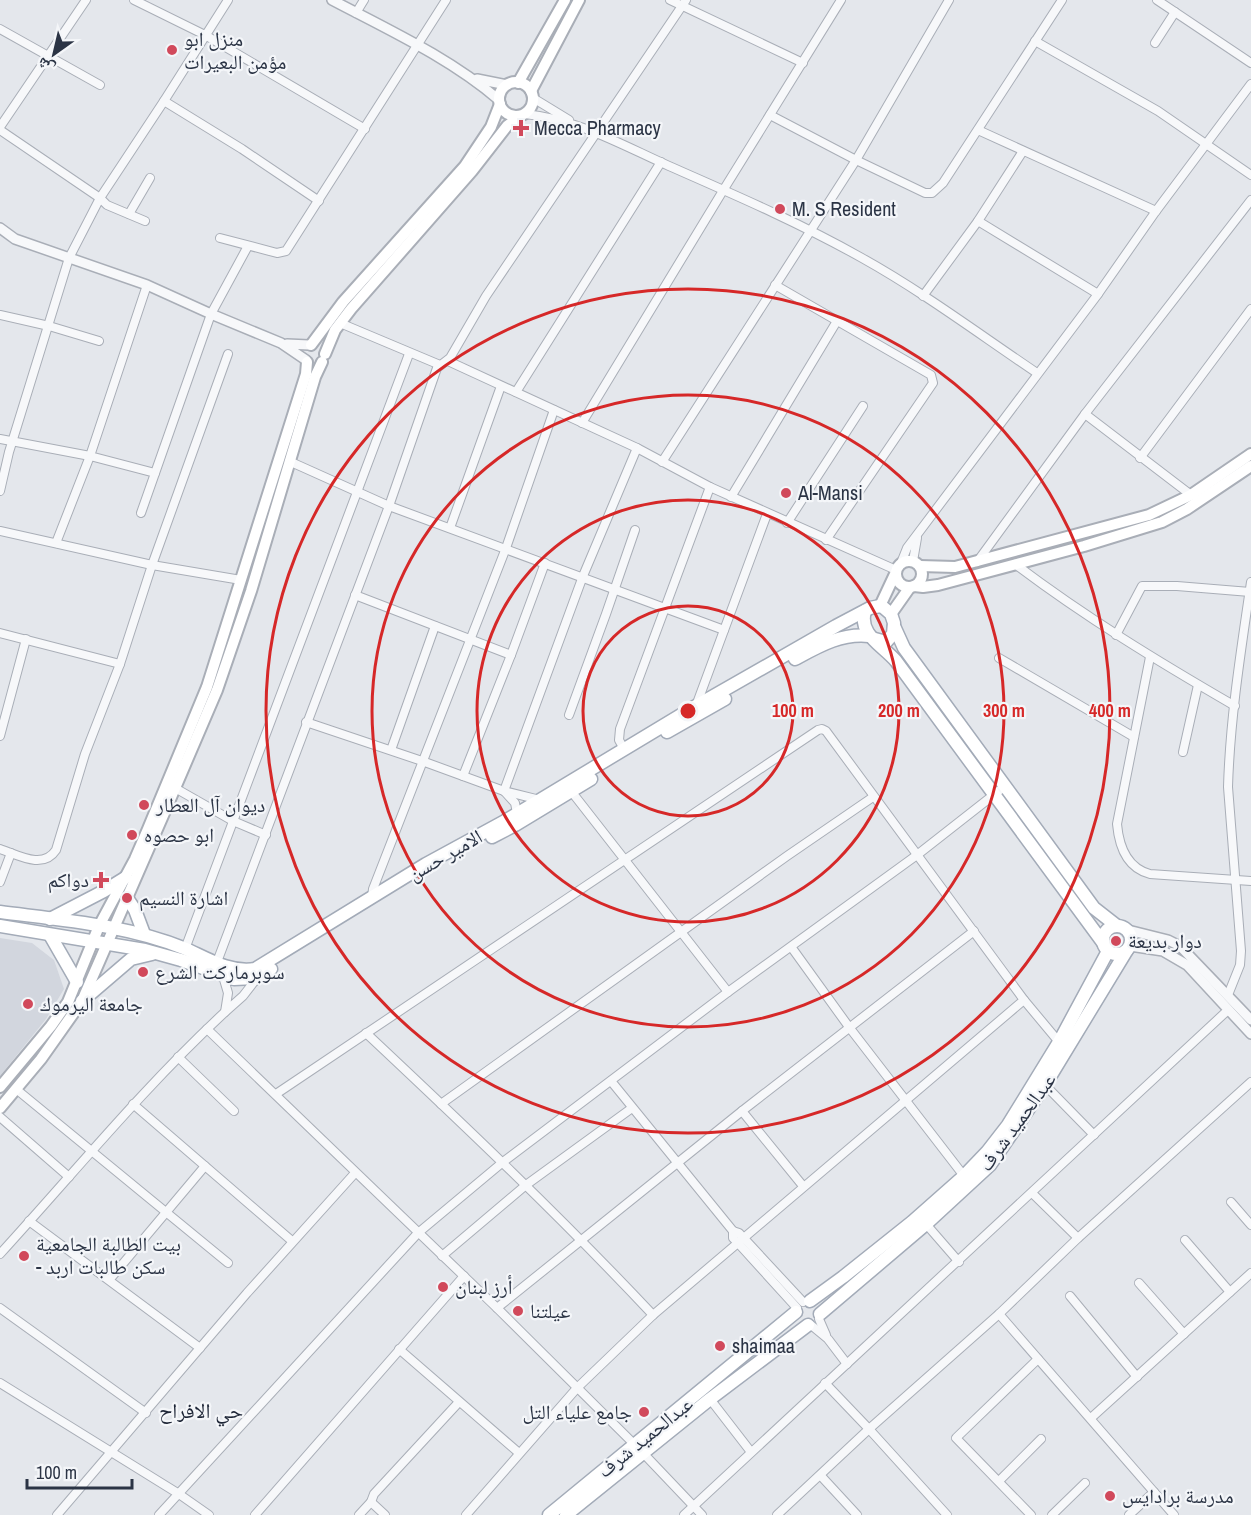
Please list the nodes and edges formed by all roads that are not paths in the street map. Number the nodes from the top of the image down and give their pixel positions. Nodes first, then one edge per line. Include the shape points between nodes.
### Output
1 (86, 0) edge
2 (134, 0) edge
3 (228, 0) edge
4 (332, 0) edge
5 (364, 0) edge
6 (446, 0) edge
7 (565, 0) edge
8 (579, 0) edge
9 (670, 0) edge
10 (842, 0) edge
11 (949, 0) edge
12 (1062, 0) edge
13 (1157, 0) edge
14 (684, 3) edge
15 (1175, 12) junction
16 (356, 13) junction
17 (0, 29) edge
18 (205, 35) junction
19 (1035, 41) junction
20 (1155, 43) dead end
21 (418, 46) junction
22 (48, 55) junction
23 (803, 63) junction
24 (1251, 63) edge
25 (526, 71) junction
26 (464, 73) junction
27 (538, 76) junction
28 (513, 84) junction
29 (1251, 84) edge
30 (100, 85) dead end
31 (532, 94) junction
32 (164, 101) junction
33 (500, 102) junction
34 (522, 115) junction
35 (770, 115) junction
36 (495, 119) junction
37 (575, 125) junction
38 (507, 126) junction
39 (0, 129) edge
40 (365, 129) junction
41 (978, 130) junction
42 (596, 132) junction
43 (1207, 143) junction
44 (1023, 151) junction
45 (856, 160) junction
46 (661, 162) junction
47 (1251, 175) edge
48 (150, 178) dead end
49 (724, 189) junction
50 (100, 198) junction
51 (1251, 200) edge
52 (319, 201) junction
53 (1156, 211) junction
54 (129, 214) junction
55 (145, 221) dead end
56 (978, 221) junction
57 (0, 228) edge
58 (811, 231) junction
59 (220, 238) dead end
60 (248, 246) junction
61 (69, 258) junction
62 (147, 285) junction
63 (776, 285) junction
64 (1098, 294) junction
65 (923, 296) junction
66 (1251, 309) edge
67 (211, 314) junction
68 (0, 315) edge
69 (1243, 320) junction
70 (837, 321) junction
71 (339, 323) junction
72 (49, 326) junction
73 (1251, 326) edge
74 (99, 341) dead end
75 (281, 342) junction
76 (310, 345) junction
77 (228, 354) dead end
78 (409, 354) junction
79 (323, 358) junction
80 (307, 361) junction
81 (448, 361) junction
82 (440, 365) junction
83 (1037, 374) junction
84 (501, 386) junction
85 (516, 392) junction
86 (863, 406) dead end
87 (554, 410) junction
88 (1085, 414) junction
89 (582, 423) junction
90 (0, 439) edge
91 (13, 442) junction
92 (637, 448) junction
93 (1251, 454) edge
94 (90, 456) junction
95 (1140, 458) junction
96 (291, 462) junction
97 (662, 462) junction
98 (1251, 466) edge
99 (155, 473) junction
100 (710, 487) junction
101 (0, 491) edge
102 (356, 492) junction
103 (1191, 495) junction
104 (731, 497) junction
105 (389, 507) junction
106 (141, 513) dead end
107 (767, 514) junction
108 (787, 523) junction
109 (450, 528) junction
110 (635, 530) dead end
111 (0, 531) edge
112 (917, 537) junction
113 (826, 540) junction
114 (56, 543) junction
115 (1028, 547) junction
116 (506, 548) junction
117 (1030, 561) junction
118 (977, 562) junction
119 (545, 563) junction
120 (916, 564) junction
121 (1015, 564) junction
122 (152, 565) junction
123 (897, 569) junction
124 (583, 576) junction
125 (241, 580) junction
126 (1251, 582) edge
127 (912, 586) junction
128 (614, 588) junction
129 (1250, 592) edge
130 (356, 596) junction
131 (880, 606) junction
132 (664, 607) junction
133 (865, 611) junction
134 (893, 621) junction
135 (435, 626) junction
136 (724, 630) junction
137 (0, 633) edge
138 (1116, 635) junction
139 (872, 637) junction
140 (26, 639) junction
141 (470, 640) junction
142 (511, 655) junction
143 (1150, 657) junction
144 (999, 658) dead end
145 (120, 664) junction
146 (1198, 685) junction
147 (696, 706) junction
148 (1235, 706) junction
149 (569, 716) dead end
150 (306, 722) junction
151 (0, 736) edge
152 (1134, 737) junction
153 (391, 750) junction
154 (626, 752) junction
155 (1183, 752) dead end
156 (422, 761) junction
157 (463, 776) junction
158 (175, 788) junction
159 (1000, 790) junction
160 (504, 791) junction
161 (571, 791) junction
162 (873, 797) junction
163 (540, 800) junction
164 (518, 813) junction
165 (233, 821) junction
166 (266, 835) junction
167 (0, 849) edge
168 (11, 853) junction
169 (917, 855) junction
170 (625, 858) junction
171 (125, 878) junction
172 (1235, 880) junction
173 (1251, 881) edge
174 (0, 882) edge
175 (127, 898) junction
176 (372, 898) junction
177 (0, 912) edge
178 (50, 919) junction
179 (99, 926) junction
180 (0, 927) edge
181 (1122, 928) junction
182 (113, 929) junction
183 (974, 931) junction
184 (682, 932) junction
185 (144, 934) junction
186 (50, 935) junction
187 (93, 942) junction
188 (106, 944) junction
189 (1106, 947) junction
190 (792, 948) junction
191 (1128, 948) junction
192 (185, 949) junction
193 (158, 953) junction
194 (217, 962) junction
195 (224, 976) junction
196 (257, 978) junction
197 (77, 982) junction
198 (728, 992) junction
199 (1228, 995) junction
200 (1024, 1000) junction
201 (82, 1001) junction
202 (1228, 1010) junction
203 (225, 1012) junction
204 (1251, 1020) edge
205 (849, 1027) junction
206 (207, 1029) junction
207 (366, 1033) junction
208 (1251, 1034) edge
209 (1059, 1042) junction
210 (178, 1057) junction
211 (610, 1081) junction
212 (1251, 1082) edge
213 (1045, 1086) junction
214 (0, 1087) edge
215 (16, 1089) junction
216 (276, 1094) junction
217 (906, 1101) junction
218 (133, 1104) junction
219 (441, 1104) junction
220 (0, 1108) edge
221 (632, 1108) junction
222 (234, 1111) dead end
223 (742, 1111) junction
224 (0, 1117) edge
225 (1094, 1135) junction
226 (92, 1150) junction
227 (503, 1162) junction
228 (679, 1163) junction
229 (205, 1167) junction
230 (355, 1173) junction
231 (964, 1176) junction
232 (69, 1177) junction
233 (526, 1185) junction
234 (803, 1186) junction
235 (1032, 1193) junction
236 (1231, 1202) dead end
237 (166, 1213) junction
238 (29, 1221) junction
239 (926, 1224) junction
240 (1251, 1225) edge
241 (418, 1233) junction
242 (1078, 1238) junction
243 (582, 1240) junction
244 (1185, 1240) dead end
245 (292, 1241) junction
246 (741, 1241) junction
247 (0, 1254) edge
248 (442, 1256) junction
249 (959, 1262) junction
250 (228, 1263) dead end
251 (1251, 1274) edge
252 (464, 1276) junction
253 (110, 1279) junction
254 (1139, 1283) dead end
255 (1230, 1292) junction
256 (1070, 1296) dead end
257 (801, 1306) junction
258 (0, 1308) edge
259 (497, 1308) junction
260 (999, 1314) junction
261 (653, 1315) junction
262 (814, 1321) junction
263 (1184, 1334) junction
264 (200, 1348) junction
265 (399, 1349) junction
266 (1038, 1359) junction
267 (847, 1364) junction
268 (1137, 1377) junction
269 (0, 1383) edge
270 (825, 1383) junction
271 (577, 1388) junction
272 (710, 1399) junction
273 (459, 1402) junction
274 (146, 1413) junction
275 (1091, 1418) junction
276 (869, 1429) junction
277 (1041, 1439) dead end
278 (639, 1449) junction
279 (752, 1452) junction
280 (112, 1453) junction
281 (519, 1454) junction
282 (821, 1476) junction
283 (999, 1481) junction
284 (1085, 1483) dead end
285 (1154, 1492) junction
286 (178, 1494) junction
287 (371, 1502) junction
288 (694, 1506) junction
289 (57, 1515) edge
290 (159, 1515) edge
291 (209, 1515) edge
292 (255, 1515) edge
293 (359, 1515) edge
294 (385, 1515) edge
295 (466, 1515) edge
296 (549, 1515) edge
297 (566, 1515) edge
298 (684, 1515) edge
299 (702, 1515) edge
300 (777, 1515) edge
301 (856, 1515) edge
302 (947, 1515) edge
303 (1031, 1515) edge
304 (1052, 1515) edge
305 (1129, 1515) edge
306 (1174, 1515) edge

1 - 22 street
2 - 18 street
3 - 18 street
4 - 16 street
5 - 16 street
6 - 21 street
7 - 25 main road
8 - 27 main road
9 - 14 street
10 - 23 street
11 - 45 street
12 - 19 street
13 - 15 street
14 - 23 street
14 - 42 street
15 - 20 street
15 - 24 street
16 - 21 street
17 - 22 street
18 - 32 street
18 - 40 street
19 - 41 street
19 - 43 street via 1117,86
21 - 26 street
21 - 40 street
22 - 30 street
22 - 39 street
23 - 35 street
25 - 27 main road via 529,76
25 - 28 main road
26 - 28 street via 485,82
26 - 33 street
27 - 31 main road
28 - 31 main road via 527,87
28 - 33 main road via 501,91
29 - 43 street
31 - 34 main road via 532,104
31 - 37 street
32 - 50 street
32 - 52 street
33 - 34 main road via 510,115
33 - 36 main road
34 - 37 street
34 - 38 main road
35 - 45 street
35 - 49 street
36 - 38 main road
36 - 76 main road via 465,166
37 - 42 street
38 - 71 main road
39 - 50 street
40 - 52 street
41 - 44 street
41 - 45 street via 932,193
42 - 46 street
42 - 81 street via 486,296
43 - 47 street
43 - 53 street
44 - 53 street
44 - 56 street
45 - 58 street
46 - 49 street
46 - 85 street
48 - 54 street
49 - 58 street
49 - 89 street
50 - 54 street
50 - 61 street
51 - 88 street
52 - 60 street via 286,251 277,253
53 - 64 street
54 - 55 street
56 - 64 street
56 - 65 street
57 - 61 street via 15,238
58 - 63 street
58 - 65 street
59 - 60 street
60 - 67 street
61 - 62 street
61 - 72 street
62 - 67 street
62 - 94 street
63 - 70 street
63 - 97 street
64 - 83 street
65 - 83 street
66 - 69 street
67 - 75 street
67 - 99 street
68 - 72 street
69 - 73 street
69 - 95 street
70 - 104 street
70 - 113 street via 931,375 933,383
71 - 78 street
71 - 79 main road
72 - 74 street
72 - 91 street
75 - 76 street
75 - 80 street
76 - 79 main road via 322,347
76 - 80 main road via 304,354
77 - 122 street
78 - 82 street
78 - 102 street
79 - 80 main road via 316,364
79 - 96 main road
80 - 125 main road
81 - 82 street
81 - 84 street
82 - 105 street
83 - 112 street
84 - 85 street
84 - 109 street
85 - 87 street
86 - 108 street
87 - 89 street
87 - 116 street
88 - 95 street
88 - 118 street
89 - 92 street
90 - 91 street
91 - 94 street
91 - 101 street
92 - 97 street
92 - 124 street
93 - 103 main road
94 - 99 street
94 - 114 street
95 - 103 street
96 - 102 street
96 - 158 main road via 217,690
97 - 100 street
98 - 117 main road via 1162,522
99 - 106 street
100 - 104 street
100 - 132 street
102 - 105 street
102 - 165 street
103 - 115 main road via 1149,515
104 - 107 street
105 - 109 street
105 - 130 street
107 - 108 street
107 - 136 street
108 - 113 street
109 - 116 street
110 - 128 street
111 - 114 street
112 - 120 street
112 - 123 street
113 - 123 street
114 - 122 street
115 - 117 main road
115 - 118 main road
116 - 119 street
116 - 141 street
117 - 121 main road
118 - 120 main road via 955,567
119 - 124 street
119 - 142 street
120 - 123 main road
120 - 127 main road via 922,575
121 - 127 main road via 938,585
121 - 138 street
122 - 125 street
122 - 145 street
123 - 127 main road via 898,582
123 - 131 main road
124 - 128 street
124 - 160 street
125 - 171 main road via 207,687
126 - 129 street
127 - 134 main road
128 - 132 street
128 - 149 street
129 - 138 street via 1142,586
129 - 148 street
130 - 135 street
130 - 150 street
131 - 133 main road
131 - 134 main road
132 - 136 street
132 - 154 street via 620,729 619,740
133 - 139 main road via 863,627
133 - 147 main road, الامير حسن
134 - 139 main road via 889,640
134 - 159 main road via 904,648
135 - 141 street
135 - 153 street
136 - 147 street
137 - 140 street
138 - 143 street
139 - 154 main road, الامير حسن via 841,637 823,643
139 - 159 main road via 896,661
140 - 145 street
140 - 151 street
141 - 142 street
141 - 156 street
142 - 157 street
143 - 146 street
143 - 152 street
144 - 152 street
145 - 168 street via 85,754 56,850 40,861
146 - 148 street
146 - 155 street
147 - 154 main road, الامير حسن
148 - 172 street via 1228,787
150 - 153 street
150 - 166 street
152 - 172 street via 1117,824 1122,849 1131,863 1150,874
153 - 156 street
154 - 161 main road, الامير حسن
154 - 163 main road, الامير حسن
156 - 157 street
156 - 176 street
157 - 160 street
158 - 165 street
158 - 175 main road
159 - 169 street
159 - 181 main road via 1094,908
159 - 189 main road
160 - 163 street
160 - 164 street
161 - 170 street
161 - 196 main road, الامير حسن via 430,869
162 - 169 street
162 - 170 street via 822,729
162 - 184 street
163 - 164 main road, الامير حسن
164 - 176 main road, الامير حسن
165 - 166 street
165 - 192 street
166 - 194 street
167 - 168 street
168 - 174 street
169 - 183 street
169 - 190 street
170 - 184 street
170 - 207 street
171 - 178 main road
171 - 179 main road
172 - 173 street
172 - 199 street via 1241,951 1240,965
175 - 182 main road
175 - 185 main road
176 - 194 main road, الامير حسن via 255,969 235,970
177 - 178 main road, الامير حسن
178 - 179 main road, الامير حسن
179 - 182 main road, الامير حسن
179 - 187 main road
180 - 186 main road
181 - 189 main road via 1110,928 1105,933
181 - 191 main road via 1131,938
181 - 199 street via 1175,942
182 - 185 main road, الامير حسن
182 - 188 main road
183 - 200 street
183 - 205 street
184 - 198 street
184 - 219 street
185 - 192 main road, الامير حسن
186 - 187 main road
186 - 197 main road
187 - 188 main road
187 - 197 main road
188 - 193 main road
188 - 201 main road
189 - 191 main road via 1119,954
189 - 209 main road, عبدالحميد شرف
190 - 198 street
190 - 205 street
191 - 202 street via 1156,950 1177,958
191 - 213 main road, عبدالحميد شرف
192 - 194 main road, الامير حسن
193 - 195 main road
193 - 201 main road via 131,959
195 - 196 main road via 240,980
195 - 203 street via 228,993
196 - 203 street
197 - 214 main road via 51,1026
198 - 211 street
199 - 204 street
200 - 209 street
200 - 217 street
201 - 215 main road
202 - 208 street
202 - 225 street
203 - 206 street
205 - 217 street
205 - 223 street
206 - 210 street
206 - 216 street
207 - 216 street
207 - 219 street
209 - 231 main road, عبدالحميد شرف via 996,1141
210 - 218 street
210 - 222 street
211 - 221 street
211 - 227 street
212 - 242 street
213 - 225 street
213 - 239 main road, عبدالحميد شرف via 990,1165
215 - 220 main road
215 - 226 street
216 - 230 street
217 - 231 street
217 - 234 street
218 - 226 street
218 - 229 street
219 - 227 street
221 - 228 street
221 - 233 street
223 - 228 street
223 - 234 street
224 - 232 street
225 - 235 street
226 - 232 street
226 - 237 street
227 - 233 street
227 - 241 street
228 - 243 street
228 - 246 street via 733,1231 739,1233
229 - 237 street
229 - 245 street
230 - 241 street
230 - 245 street
231 - 257 main road, عبدالحميد شرف via 881,1248
232 - 238 street
233 - 243 street
233 - 248 street
234 - 246 street
235 - 242 street
235 - 249 street
236 - 240 street
237 - 250 street
237 - 253 street
238 - 247 street
238 - 253 street
239 - 249 street
239 - 262 main road, عبدالحميد شرف
241 - 248 street
241 - 286 street
242 - 260 street
243 - 259 street
243 - 261 street
244 - 255 street
245 - 264 street
246 - 257 street
246 - 261 street
248 - 252 street
249 - 267 street
251 - 255 street
252 - 259 street
252 - 265 street
253 - 264 street
254 - 263 street
255 - 263 street
256 - 268 street
257 - 262 main road via 799,1321
257 - 262 main road via 817,1304
257 - 278 main road, عبدالحميد شرف
258 - 274 street
259 - 271 street
260 - 266 street
260 - 276 street
261 - 271 street
262 - 267 street
262 - 272 main road, عبدالحميد شرف
263 - 268 street
264 - 274 street
265 - 273 street
265 - 292 street
266 - 275 street
266 - 283 street via 957,1436
267 - 270 street
268 - 275 street
269 - 280 street
270 - 276 street
270 - 279 street
271 - 278 street
271 - 281 street
272 - 278 main road, عبدالحميد شرف
272 - 279 street
273 - 281 street
273 - 287 street via 374,1494
274 - 280 street
275 - 285 street
276 - 282 street
276 - 302 street
277 - 283 street
278 - 288 street
278 - 296 main road, عبدالحميد شرف
278 - 297 main road, عبدالحميد شرف
279 - 288 street
280 - 286 street
280 - 289 street
281 - 295 street
282 - 300 street
282 - 301 street
283 - 303 street
284 - 304 street
285 - 305 street
285 - 306 street
286 - 290 street
286 - 291 street
287 - 293 street
287 - 294 street
288 - 298 street
288 - 299 street

